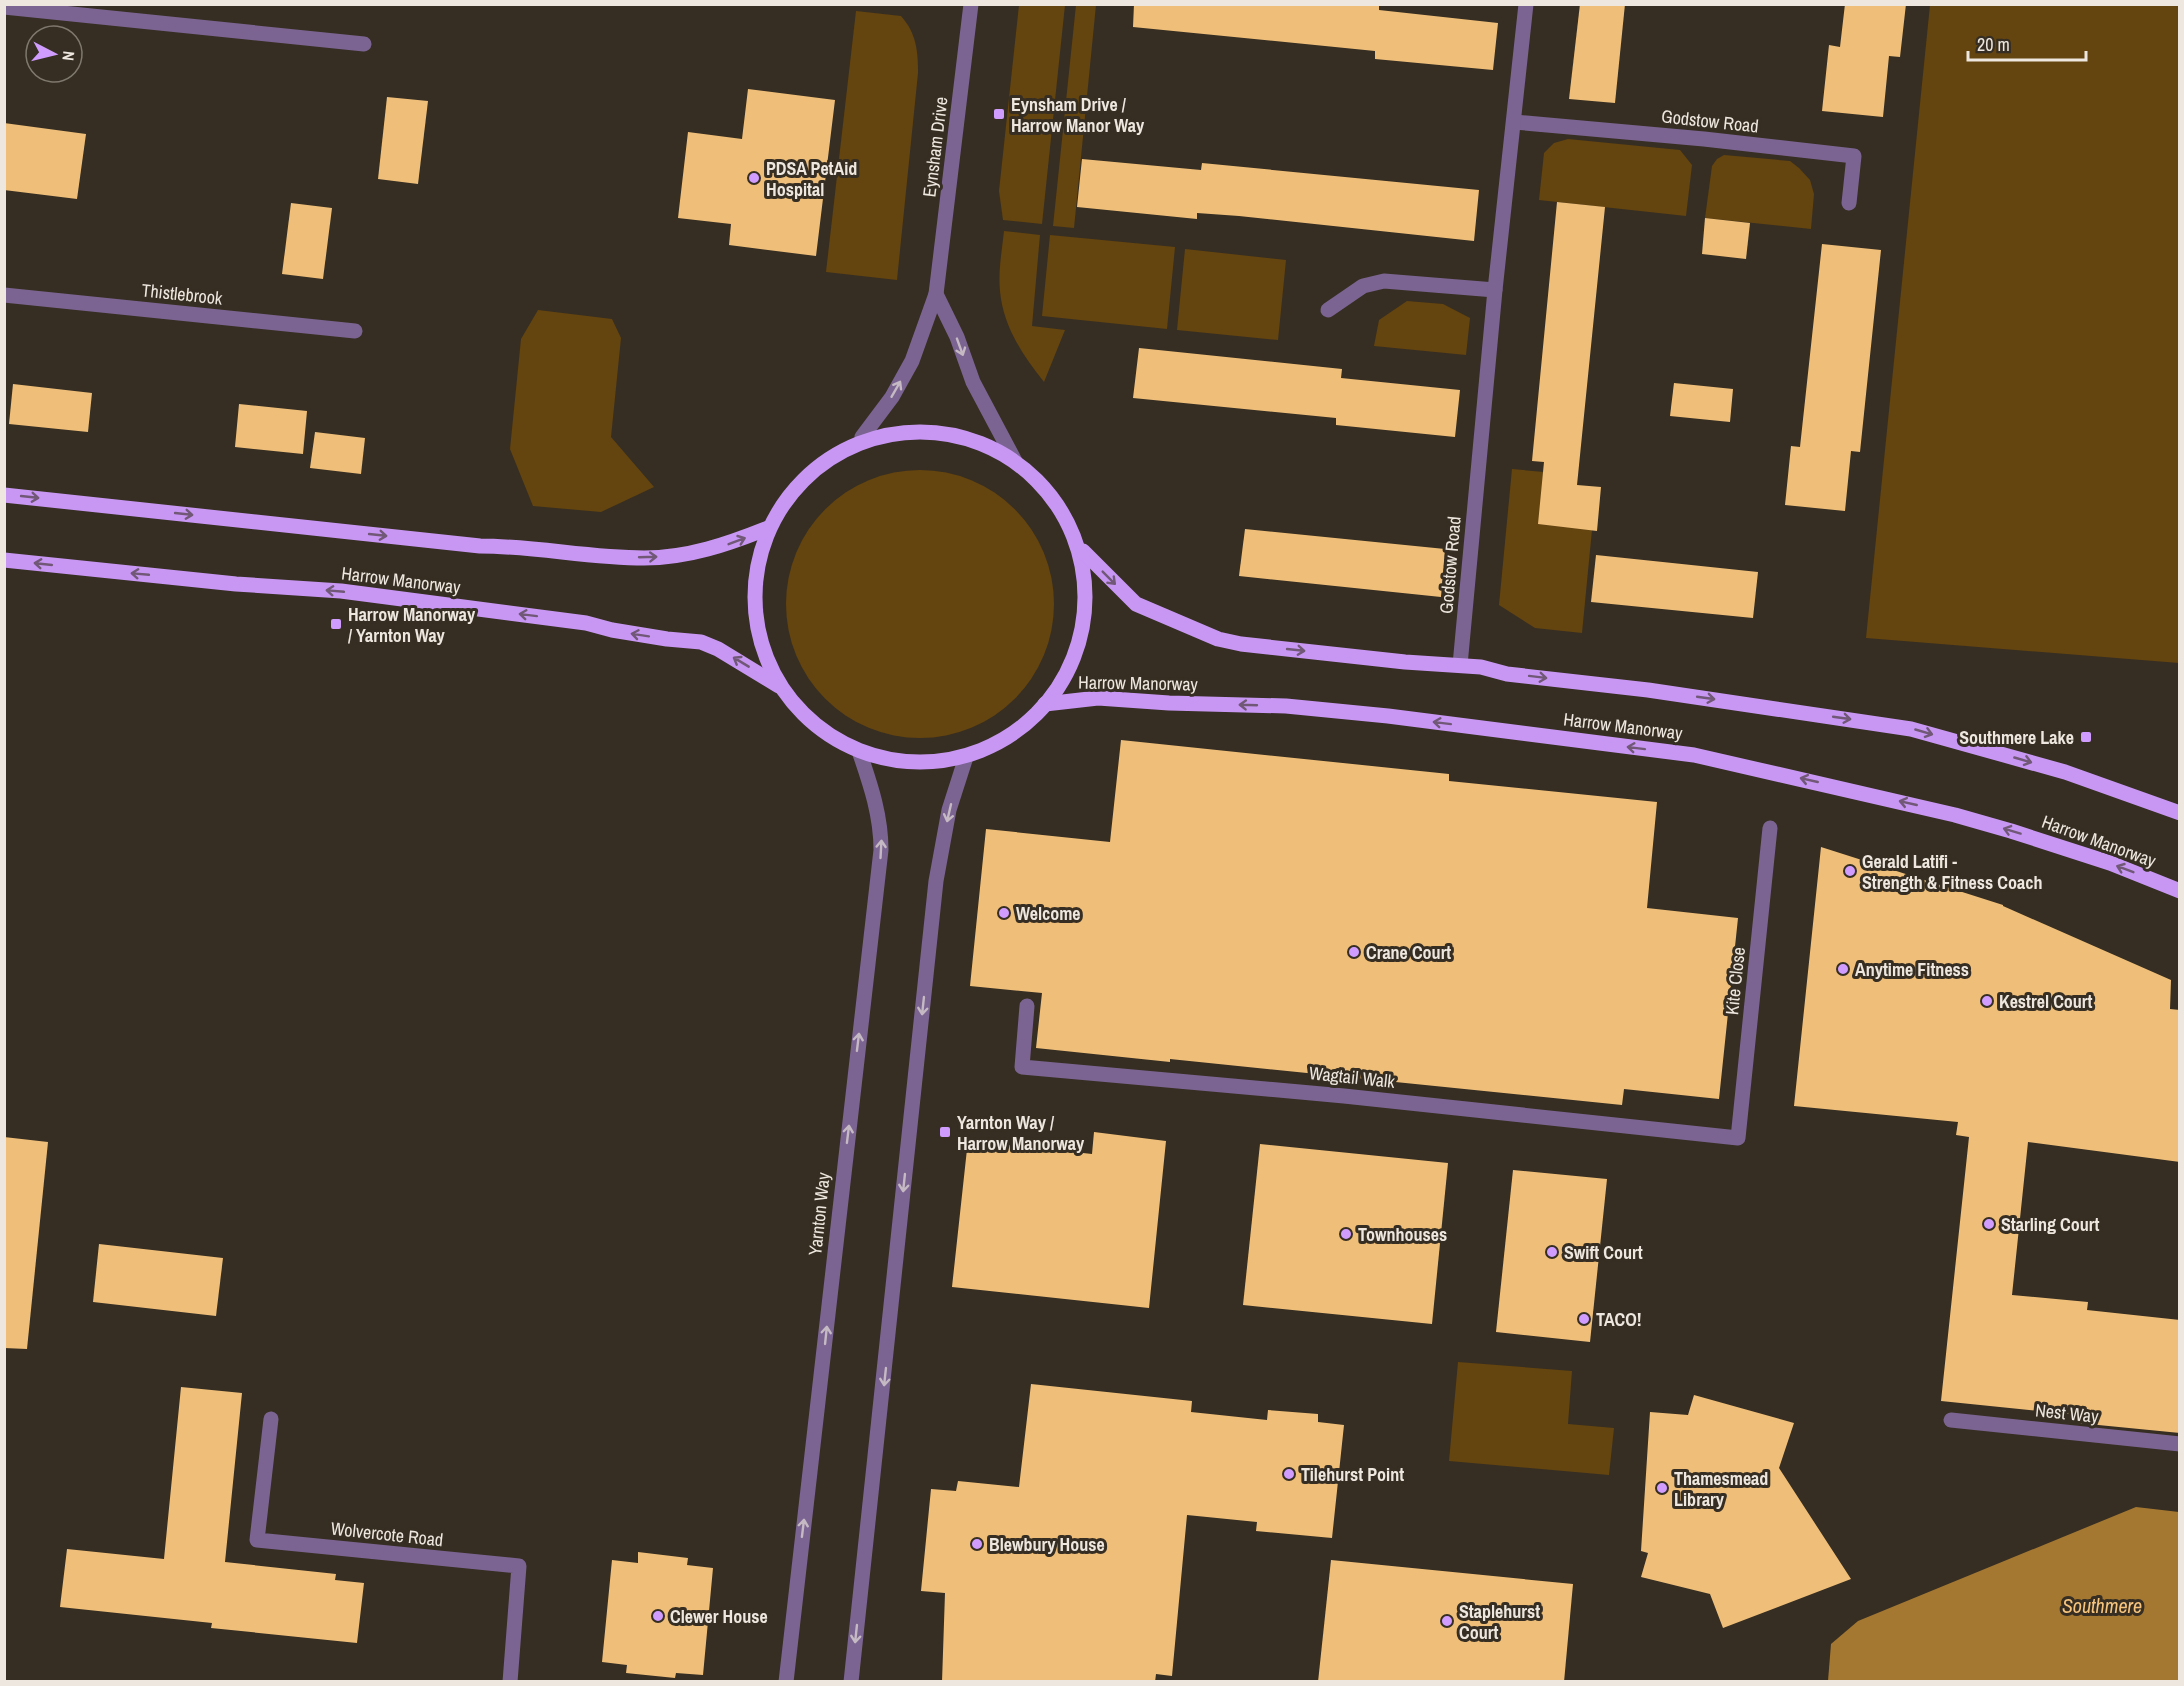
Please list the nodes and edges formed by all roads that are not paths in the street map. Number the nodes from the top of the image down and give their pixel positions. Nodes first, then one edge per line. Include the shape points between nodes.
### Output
1 (971, 4) edge
2 (1526, 4) edge
3 (4, 7) edge
4 (364, 44) dead end
5 (1514, 122) junction
6 (1849, 203) dead end
7 (1496, 290) junction
8 (936, 294) junction
9 (4, 296) edge
10 (1328, 310) dead end
11 (355, 332) dead end
12 (862, 437) junction
13 (1015, 461) junction
14 (4, 495) edge
15 (768, 528) junction
16 (1083, 551) junction
17 (4, 560) edge
18 (1460, 665) junction
19 (779, 686) junction
20 (1045, 705) junction
21 (860, 754) junction
22 (966, 757) junction
23 (2180, 813) edge
24 (1770, 828) dead end
25 (2180, 891) edge
26 (1027, 1006) dead end
27 (1738, 1138) joint
28 (271, 1419) dead end
29 (1951, 1420) dead end
30 (2180, 1444) edge
31 (510, 1682) edge
32 (786, 1682) edge
33 (851, 1682) edge

1 - 8 street, Eynsham Drive
2 - 5 street, Godstow Road
3 - 4 street
5 - 6 street, Godstow Road via 1854,156
5 - 7 street, Godstow Road
7 - 10 street via 1384,280 1363,286
7 - 18 street, Godstow Road
12 -> 8 street, Eynsham Drive via 892,397 912,361
8 -> 13 street via 973,382
9 - 11 street, Thistlebrook
12 - 13 main road via 928,433 983,446
12 - 15 main road via 822,463 789,496
13 - 16 main road via 1066,516
14 -> 15 main road via 480,546 645,558 693,554
15 - 19 main road via 760,549 755,605 762,645
16 -> 18 main road via 1136,604 1218,639
16 - 20 main road via 1087,585 1081,639 1066,675
19 -> 17 main road, Harrow Manorway via 701,642 586,623 341,591
18 -> 23 main road via 1911,729 2065,772
19 - 21 main road via 823,735
20 - 22 main road via 1013,732
25 -> 20 main road, Harrow Manorway via 2067,849 1936,809 1694,755 1286,706 1098,698
21 - 22 main road via 891,761 925,762
32 -> 21 street, Yarnton Way via 881,850 877,807
22 -> 33 street via 949,810 936,881
24 - 27 street, Kite Close
26 - 27 street, Wagtail Walk via 1022,1066
28 - 31 street, Wolvercote Road via 257,1540 519,1566
29 - 30 street, Nest Way

